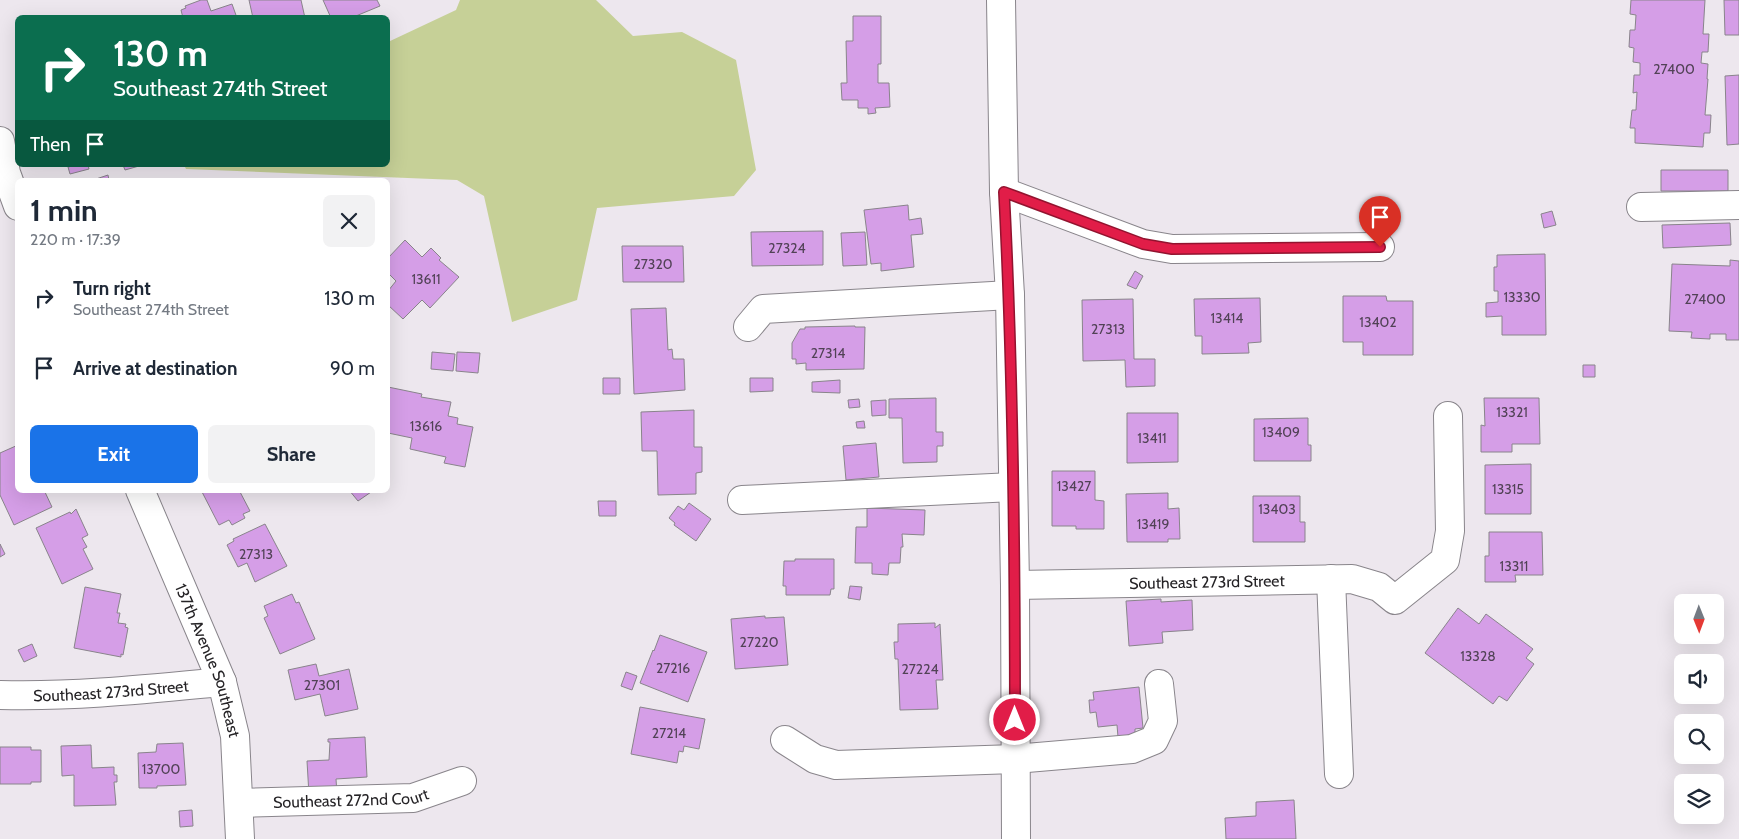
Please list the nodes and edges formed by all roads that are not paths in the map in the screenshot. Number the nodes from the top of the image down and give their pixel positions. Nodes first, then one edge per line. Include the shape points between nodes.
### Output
1 (1001, 0) edge
2 (0, 141) edge
3 (3, 174) edge
4 (1004, 192) junction
5 (15, 200) edge
6 (1739, 205) edge
7 (1641, 207) dead end
8 (1380, 247) dead end
9 (1010, 295) junction
10 (748, 327) dead end
11 (1448, 416) dead end
12 (1013, 487) junction
13 (141, 493) edge
14 (742, 500) dead end
15 (1331, 580) junction
16 (1015, 585) junction
17 (222, 682) junction
18 (1159, 684) dead end
19 (0, 695) edge
20 (785, 740) dead end
21 (1015, 759) junction
22 (1338, 774) dead end
23 (462, 781) dead end
24 (239, 804) junction
25 (240, 839) edge
26 (1016, 839) edge

1 - 4 street
2 - 3 street
3 - 5 street
4 - 8 street via 1143,244 1172,249
4 - 9 street
6 - 7 street
9 - 10 street via 763,309
9 - 12 street
11 - 15 street, Southeast 273rd Street via 1450,531 1444,560 1394,600 1379,587 1352,579
12 - 14 street
12 - 16 street
13 - 17 street, 137th Avenue Southeast
15 - 16 street, Southeast 273rd Street
15 - 22 street
16 - 21 street
17 - 19 street, Southeast 273rd Street via 116,692
17 - 24 street, 137th Avenue Southeast via 235,736
18 - 21 street via 1163,721 1154,740 1132,749
20 - 21 street via 816,759 836,765
21 - 26 street
23 - 24 street, Southeast 272nd Court via 413,798
24 - 25 street, 137th Avenue Southeast

